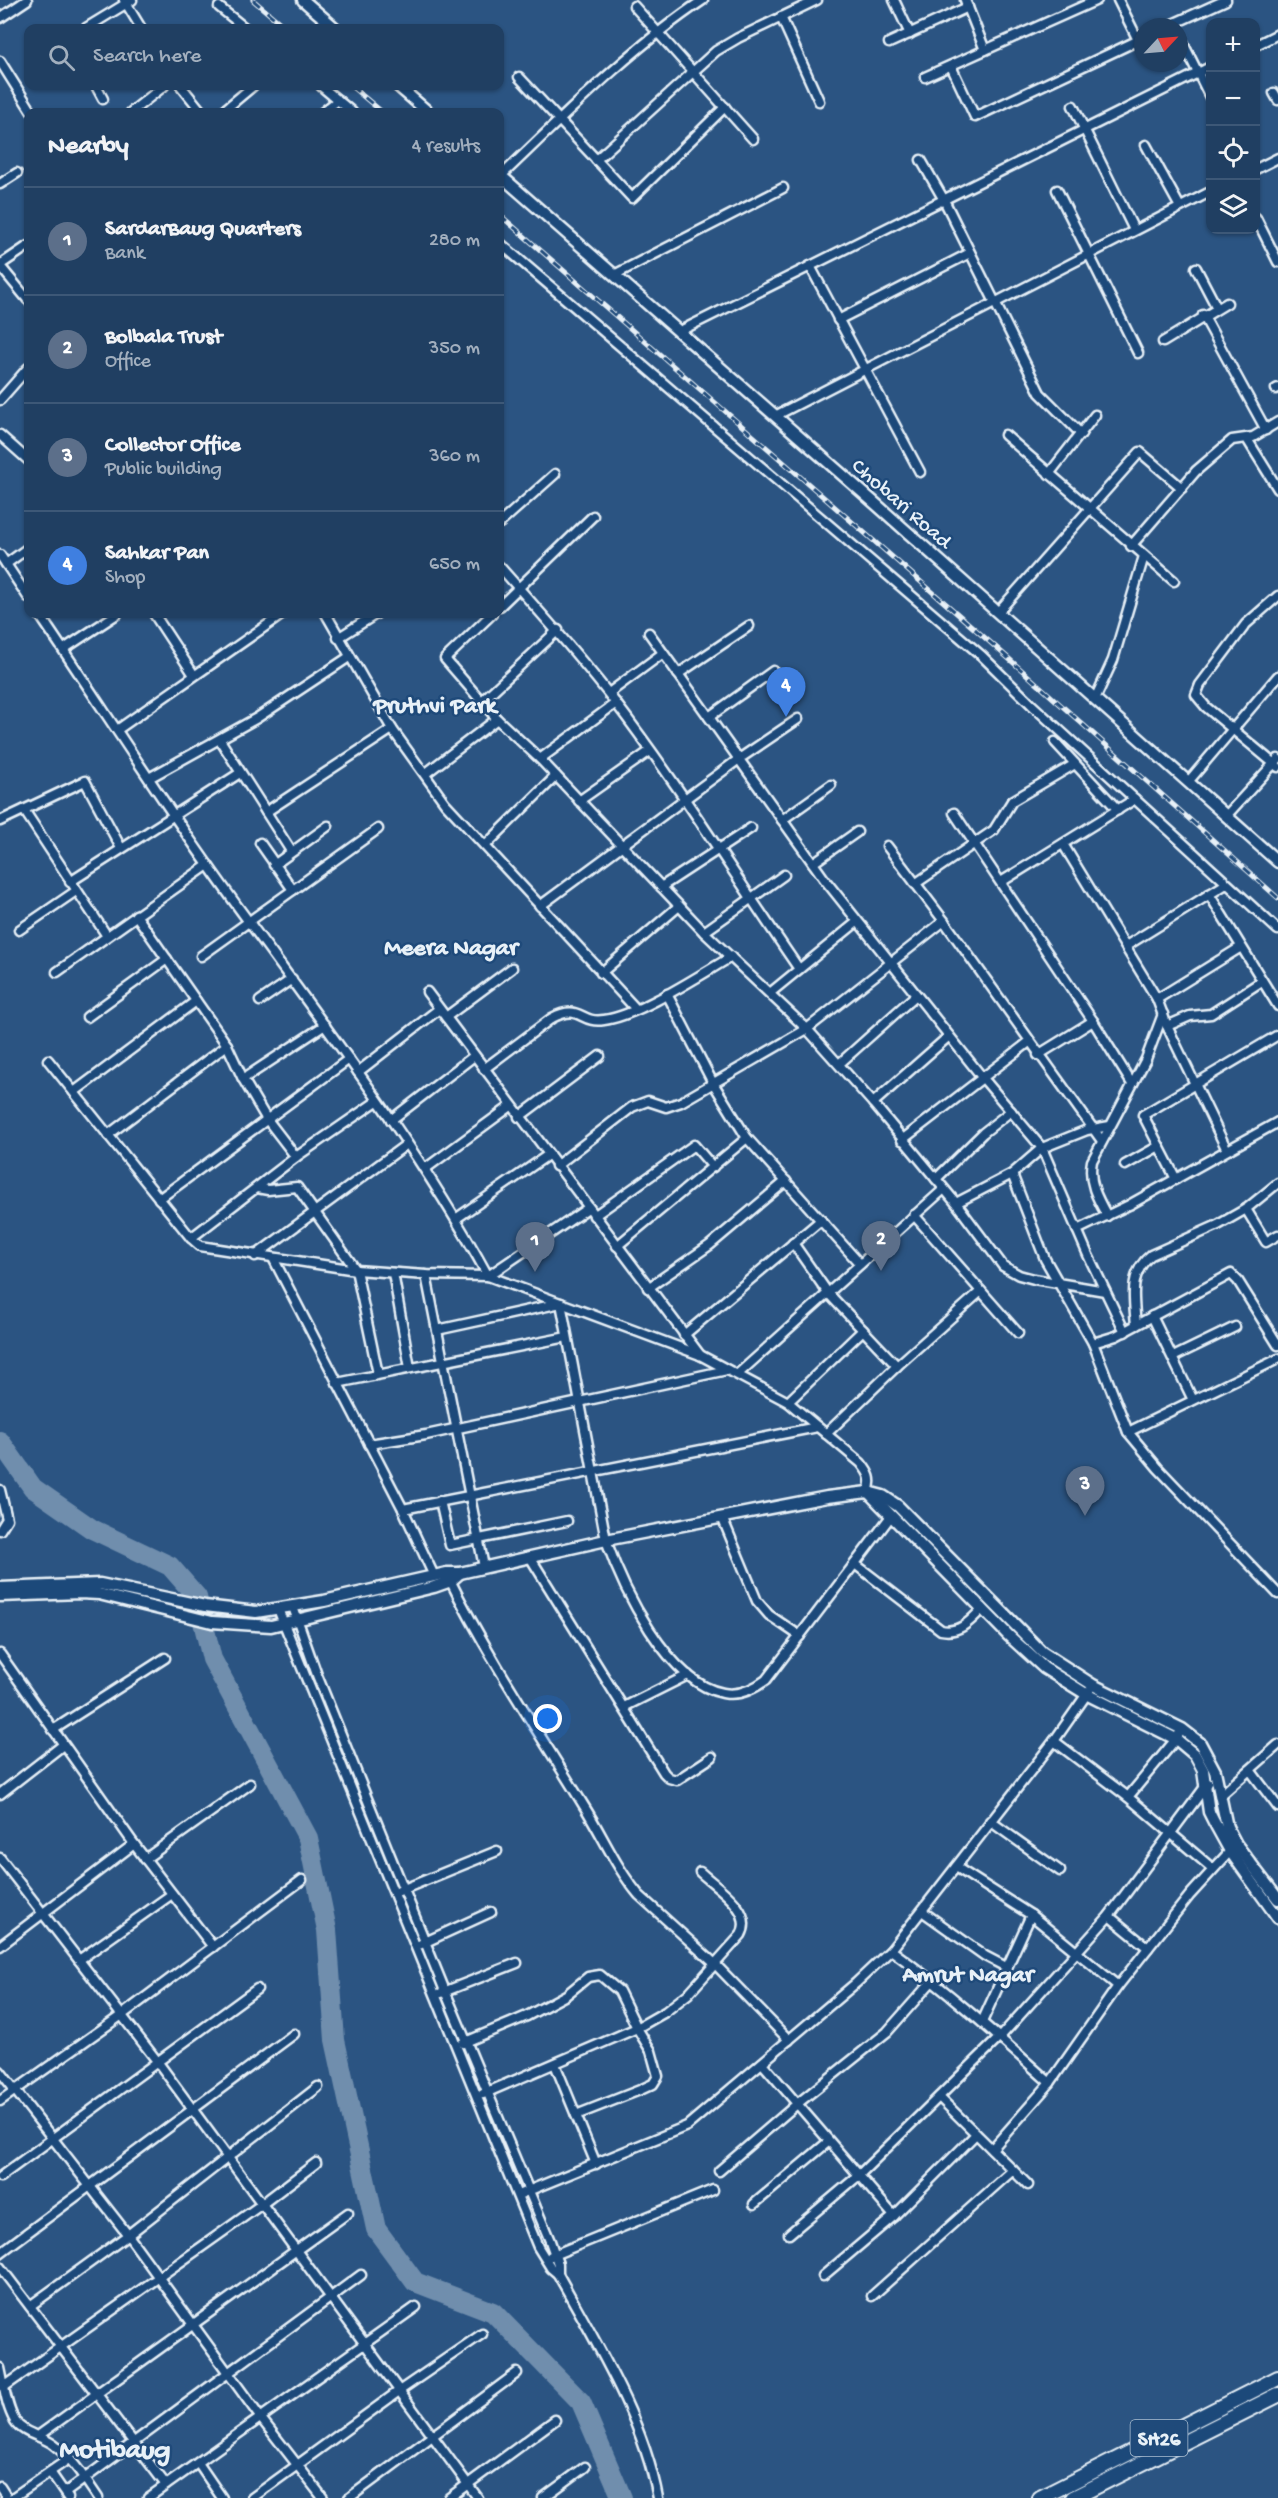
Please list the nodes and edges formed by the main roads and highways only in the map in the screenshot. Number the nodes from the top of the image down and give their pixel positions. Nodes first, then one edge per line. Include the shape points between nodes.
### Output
1 (1278, 2378) edge
2 (1278, 2395) edge
3 (1040, 2498) edge
4 (1073, 2498) edge

1 - 3 main road, SH26
2 - 4 main road, SH26

